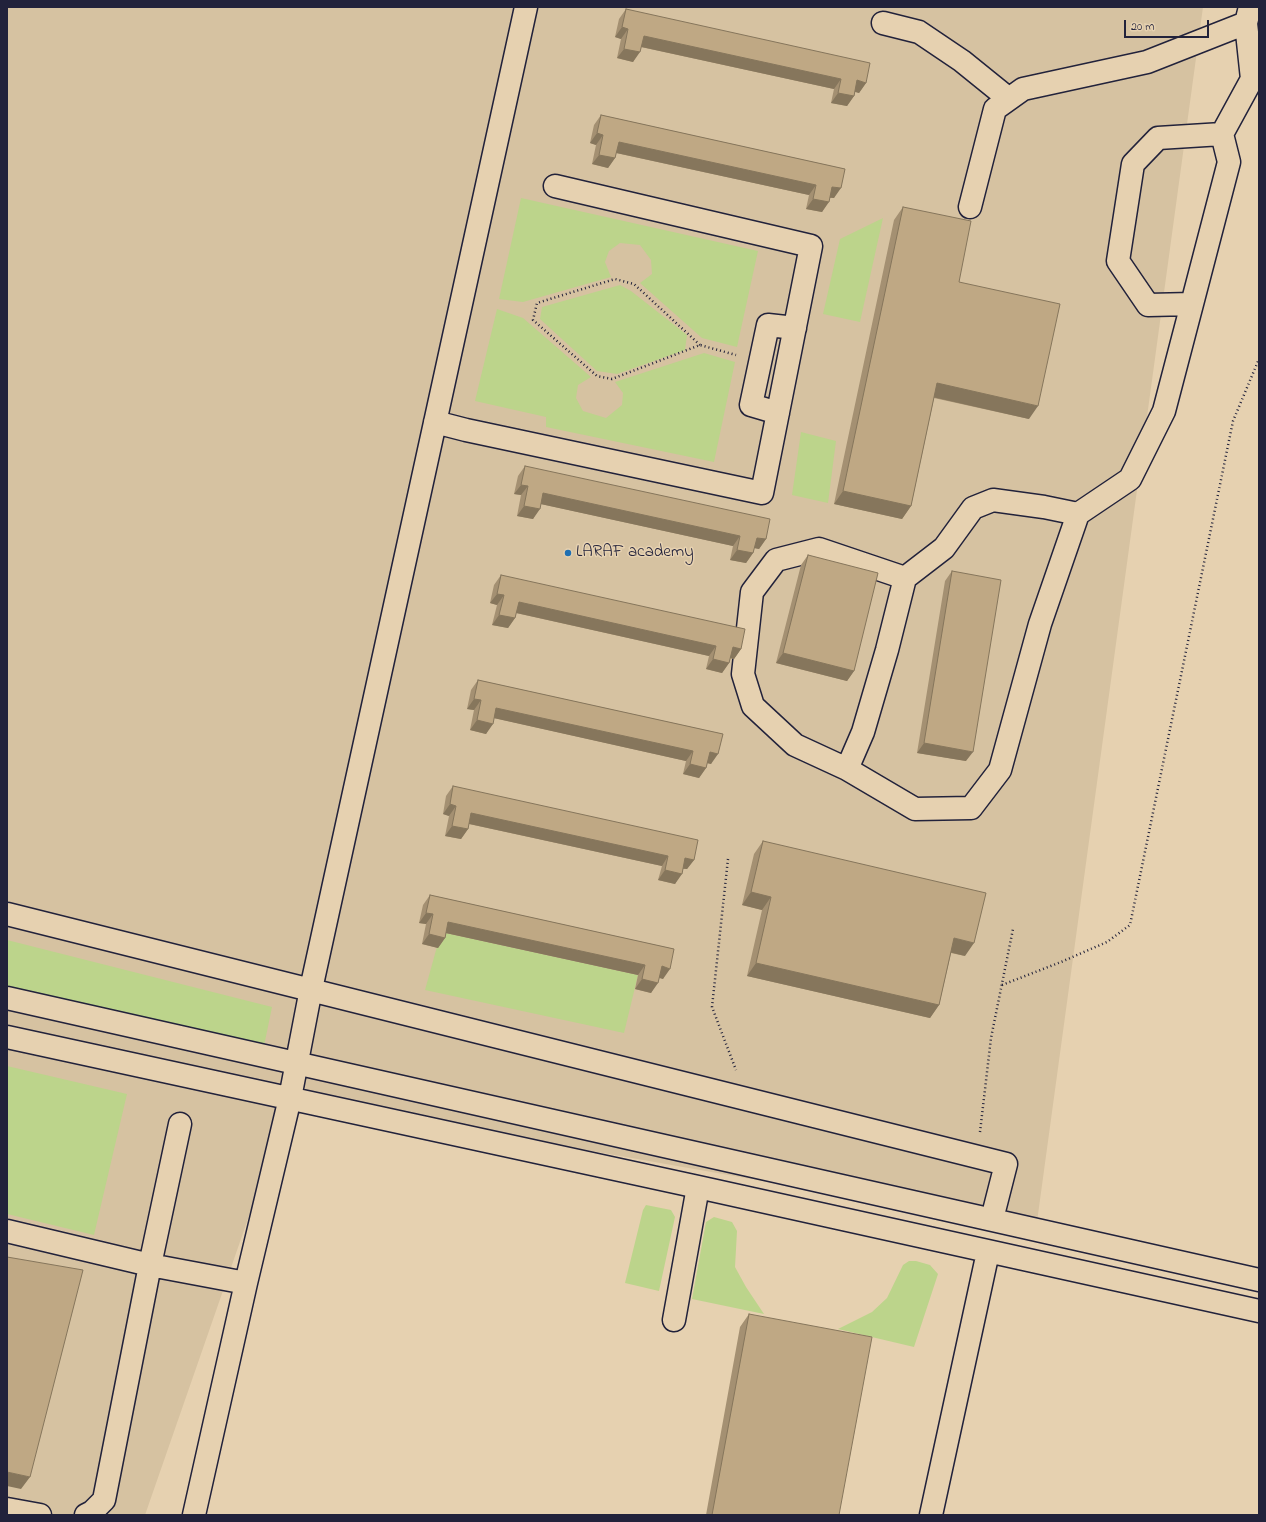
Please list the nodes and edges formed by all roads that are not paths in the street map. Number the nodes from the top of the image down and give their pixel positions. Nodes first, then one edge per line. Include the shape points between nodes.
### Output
1 (526, 7) edge
2 (1248, 15) edge
3 (883, 23) dead end
4 (1009, 99) junction
5 (1222, 134) junction
6 (555, 186) dead end
7 (970, 207) dead end
8 (1192, 304) junction
9 (795, 328) junction
10 (778, 413) junction
11 (435, 422) junction
12 (1078, 514) junction
13 (905, 578) junction
14 (847, 769) junction
15 (7, 914) edge
16 (311, 989) junction
17 (7, 998) edge
18 (7, 1037) edge
19 (296, 1062) junction
20 (290, 1098) junction
21 (180, 1124) dead end
22 (698, 1187) junction
23 (992, 1219) junction
24 (7, 1231) edge
25 (988, 1252) junction
26 (150, 1264) junction
27 (1259, 1280) edge
28 (246, 1283) junction
29 (1259, 1311) edge
30 (674, 1320) dead end
31 (7, 1509) edge
32 (40, 1515) edge
33 (86, 1515) edge
34 (194, 1515) edge
35 (931, 1515) edge

1 - 11 lane
2 - 4 lane via 1148,62 1023,89
2 - 5 lane via 1252,79
3 - 4 lane via 919,32
4 - 7 lane via 995,109
5 - 8 lane via 1229,162
5 - 8 lane via 1158,138 1134,164 1118,261 1148,305
6 - 9 lane via 811,246
8 - 12 lane via 1164,411 1130,479
9 - 10 lane
9 - 10 lane via 768,325 751,405
10 - 11 lane via 762,493
11 - 16 lane
12 - 13 lane via 993,500 972,508 944,548
12 - 14 lane via 1040,624 1000,770 971,808 915,809
13 - 14 lane via 863,732
13 - 14 lane via 819,549 776,560 752,592 743,674 753,706 795,745
15 - 16 lane
16 - 19 lane
16 - 23 lane via 1006,1164
17 - 19 lane
18 - 20 lane
19 - 20 lane
19 - 23 lane
20 - 22 lane
20 - 28 lane
21 - 26 lane
22 - 25 lane
22 - 30 lane
23 - 27 lane
24 - 26 lane
25 - 29 lane
25 - 35 lane
26 - 28 lane
26 - 33 lane via 104,1500
28 - 34 lane
31 - 32 lane

